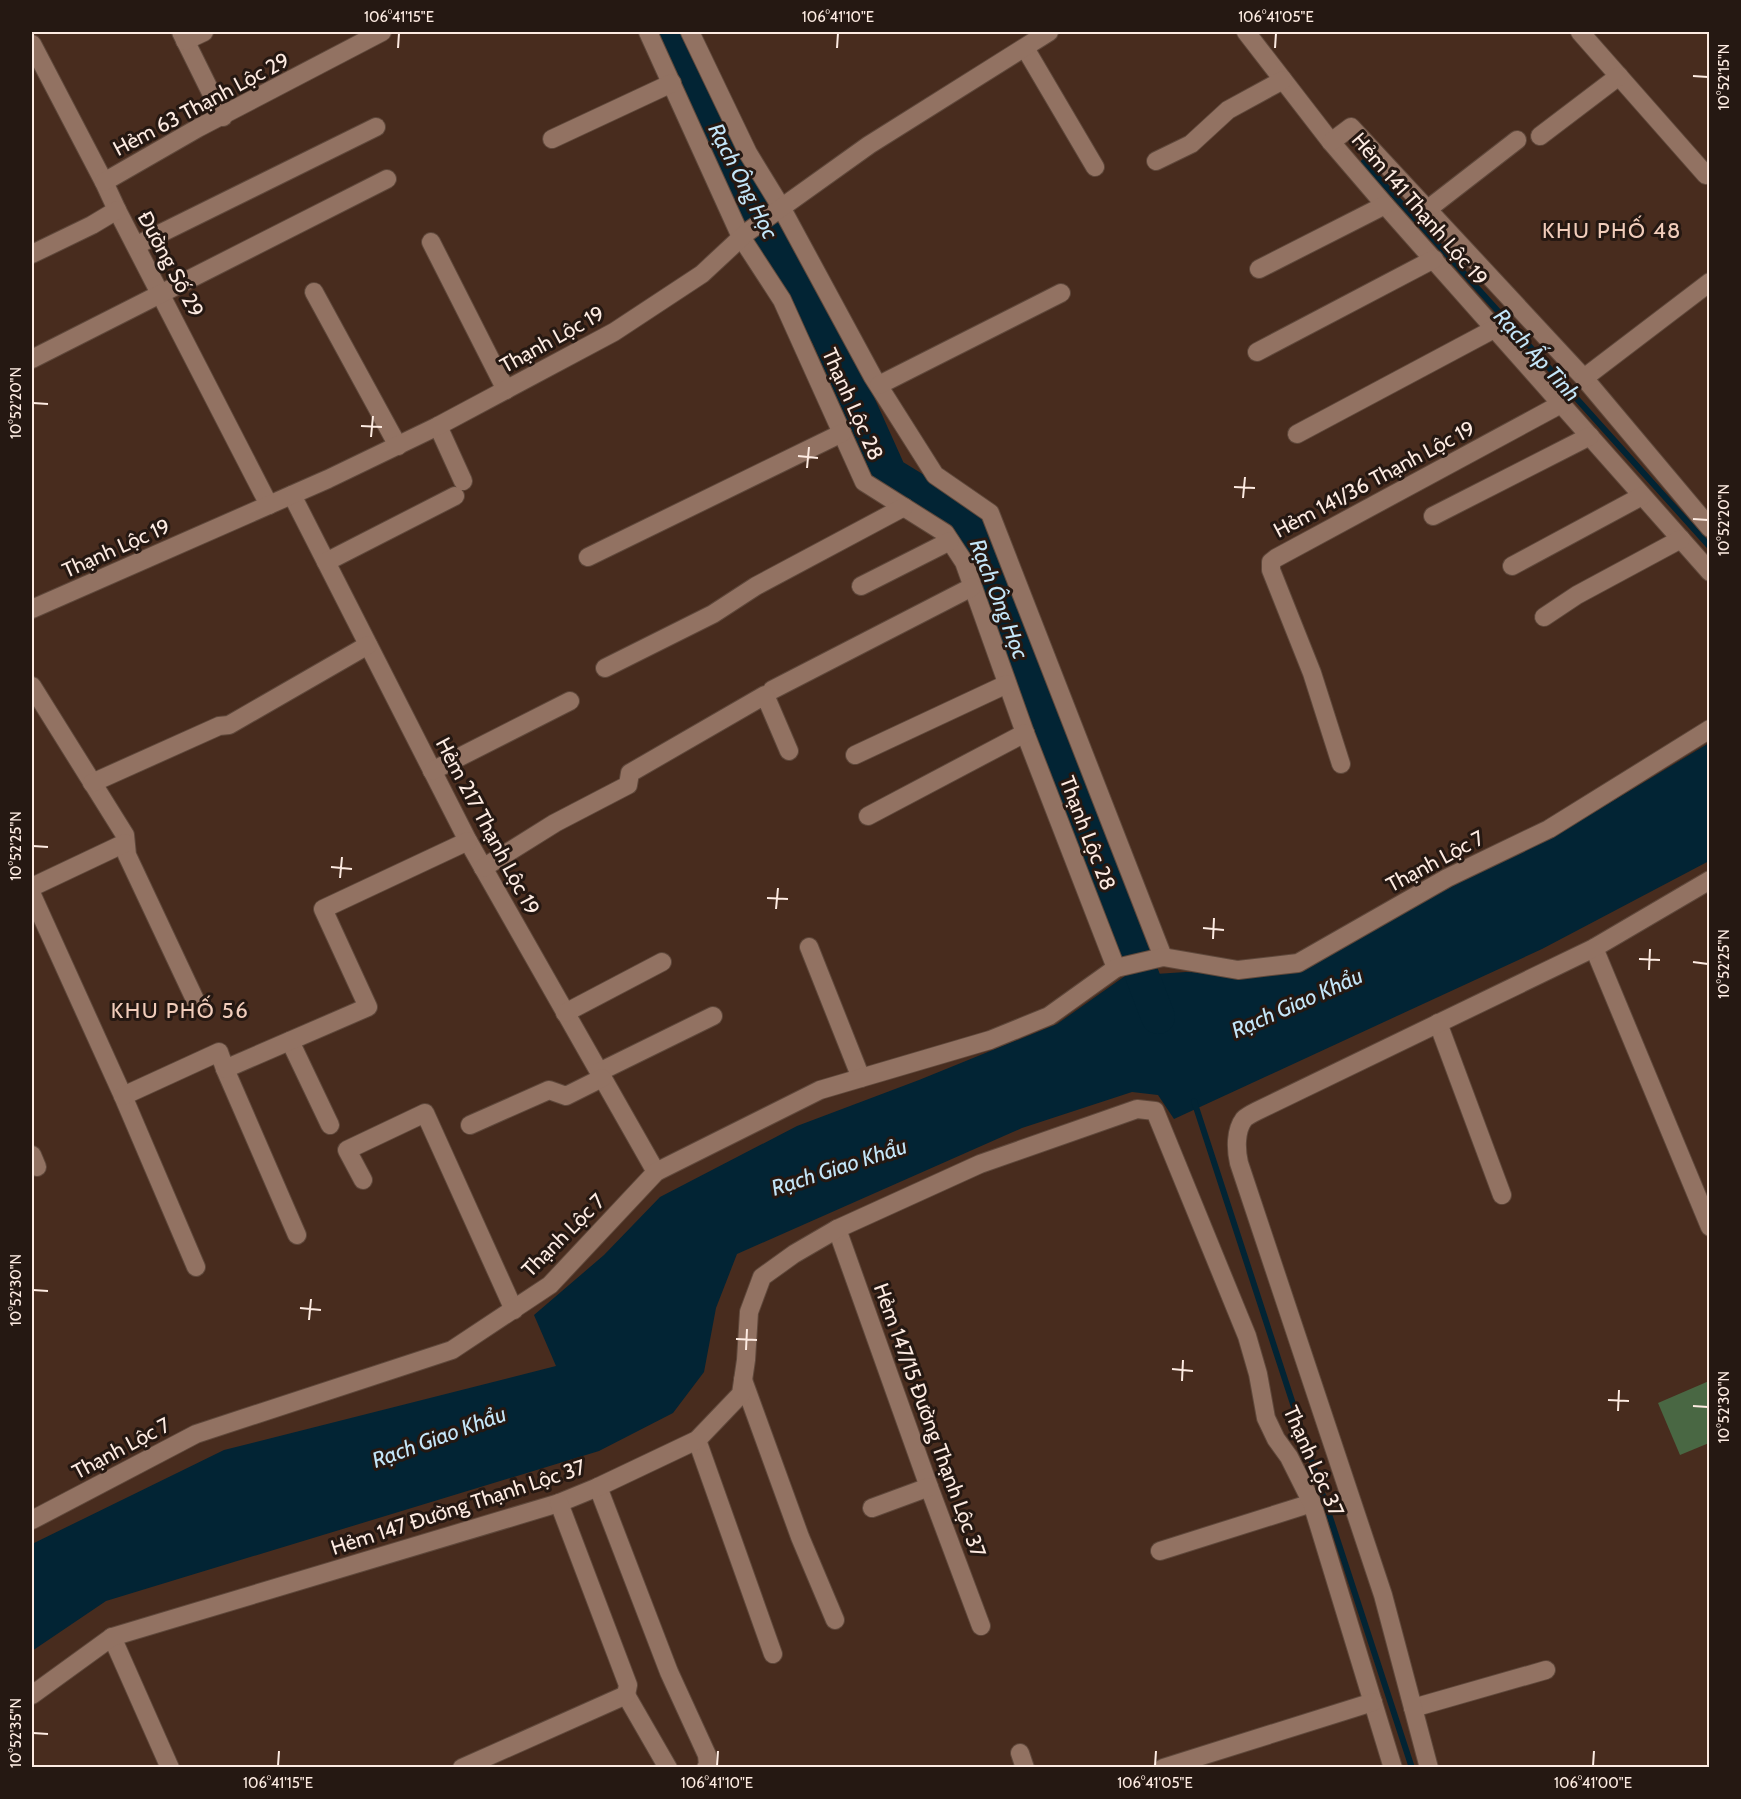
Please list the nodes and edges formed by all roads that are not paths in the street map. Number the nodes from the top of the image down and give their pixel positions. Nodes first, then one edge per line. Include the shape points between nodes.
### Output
1 (204, 32) edge
2 (382, 32) edge
3 (648, 32) edge
4 (690, 32) edge
5 (1049, 32) edge
6 (1246, 32) edge
7 (1580, 32) edge
8 (183, 36) edge
9 (1025, 48) junction
10 (34, 53) edge
11 (1619, 76) junction
12 (1283, 80) junction
13 (672, 83) junction
14 (223, 117) junction
15 (376, 127) dead end
16 (1539, 136) dead end
17 (552, 139) dead end
18 (1516, 140) dead end
19 (1332, 142) junction
20 (1156, 161) dead end
21 (1095, 167) dead end
22 (1706, 175) dead end
23 (387, 179) dead end
24 (104, 182) junction
25 (1385, 205) junction
26 (777, 209) junction
27 (1428, 209) junction
28 (117, 210) junction
29 (743, 235) junction
30 (430, 242) dead end
31 (137, 246) junction
32 (32, 254) edge
33 (1434, 259) junction
34 (1258, 269) dead end
35 (1710, 282) edge
36 (314, 292) dead end
37 (1061, 293) dead end
38 (161, 294) junction
39 (1494, 328) junction
40 (1257, 352) dead end
41 (32, 359) edge
42 (1584, 378) junction
43 (879, 385) junction
44 (506, 390) junction
45 (1561, 404) junction
46 (438, 426) junction
47 (842, 433) junction
48 (1297, 434) dead end
49 (1590, 436) junction
50 (398, 446) junction
51 (292, 495) junction
52 (1642, 496) junction
53 (269, 505) junction
54 (904, 507) junction
55 (1433, 516) dead end
56 (1710, 528) edge
57 (1681, 539) junction
58 (950, 541) junction
59 (588, 557) dead end
60 (326, 562) junction
61 (1512, 566) dead end
62 (1710, 572) edge
63 (861, 586) dead end
64 (972, 587) junction
65 (32, 609) edge
66 (1544, 618) dead end
67 (368, 645) junction
68 (605, 668) dead end
69 (1007, 684) junction
70 (32, 686) edge
71 (772, 690) dead end
72 (570, 701) dead end
73 (1710, 729) edge
74 (1025, 733) junction
75 (789, 751) dead end
76 (855, 755) dead end
77 (1341, 764) dead end
78 (432, 771) junction
79 (92, 783) junction
80 (868, 816) dead end
81 (468, 841) junction
82 (125, 843) junction
83 (483, 868) junction
84 (1710, 880) edge
85 (32, 887) edge
86 (32, 895) edge
87 (810, 947) dead end
88 (1594, 948) junction
89 (1163, 957) junction
90 (662, 962) dead end
91 (1116, 968) junction
92 (198, 1006) dead end
93 (565, 1012) junction
94 (713, 1016) dead end
95 (1438, 1023) junction
96 (290, 1041) junction
97 (225, 1069) junction
98 (599, 1077) junction
99 (861, 1078) junction
100 (123, 1096) junction
101 (1155, 1111) joint
102 (330, 1125) dead end
103 (470, 1125) dead end
104 (657, 1172) junction
105 (363, 1180) dead end
106 (1502, 1195) dead end
107 (1710, 1227) edge
108 (837, 1228) junction
109 (297, 1235) dead end
110 (196, 1267) dead end
111 (514, 1310) junction
112 (743, 1380) junction
113 (697, 1440) junction
114 (598, 1487) junction
115 (929, 1488) junction
116 (559, 1503) junction
117 (1312, 1503) junction
118 (872, 1508) dead end
119 (32, 1520) edge
120 (1160, 1551) dead end
121 (835, 1620) dead end
122 (981, 1626) dead end
123 (112, 1636) junction
124 (773, 1654) dead end
125 (1546, 1670) dead end
126 (32, 1695) edge
127 (626, 1695) junction
128 (1373, 1702) junction
129 (1413, 1708) junction
130 (170, 1767) edge
131 (462, 1767) edge
132 (668, 1767) edge
133 (706, 1767) edge
134 (1163, 1767) edge
135 (1392, 1767) edge
136 (1429, 1767) edge

1 - 8 street
2 - 14 street, Hẻm 63 Thạnh Lộc 29
3 - 13 street, Thạnh Lộc 28
4 - 26 street, Thạnh Lộc 28
5 - 9 street, Thạnh Lộc 19
6 - 12 street, Hẻm 141 Thạnh Lộc 19
7 - 11 street
8 - 14 street
9 - 21 street
9 - 26 street, Thạnh Lộc 19 via 869,145
10 - 24 street, Đường Số 29
11 - 16 street
11 - 22 street
12 - 19 street, Hẻm 141 Thạnh Lộc 19
12 - 20 street via 1228,110 1191,144
13 - 17 street
13 - 29 street, Thạnh Lộc 28
14 - 24 street, Hẻm 63 Thạnh Lộc 29
15 - 31 street
18 - 27 street
19 - 25 street, Hẻm 141 Thạnh Lộc 19
19 - 27 street via 1351,127
23 - 38 street
24 - 28 street, Đường Số 29
25 - 33 street, Hẻm 141 Thạnh Lộc 19
25 - 34 street
26 - 29 street, Thạnh Lộc 19
26 - 43 street, Thạnh Lộc 28
27 - 42 street
28 - 31 street, Đường Số 29
28 - 32 street
29 - 44 street, Thạnh Lộc 19 via 702,274 614,332
29 - 47 street, Thạnh Lộc 28 via 782,300
30 - 44 street
31 - 38 street, Đường Số 29
33 - 39 street, Hẻm 141 Thạnh Lộc 19
33 - 40 street
35 - 42 street
36 - 50 street
37 - 43 street
38 - 41 street
38 - 53 street, Đường Số 29
39 - 45 street, Hẻm 141 Thạnh Lộc 19
39 - 48 street
42 - 56 street
43 - 89 street, Thạnh Lộc 28 via 935,475 990,513
44 - 46 street, Thạnh Lộc 19
45 - 49 street, Hẻm 141 Thạnh Lộc 19
45 - 77 street, Hẻm 141/36 Thạnh Lộc 19 via 1271,562
46 - 50 street, Thạnh Lộc 19
46 - 60 street via 459,488
47 - 54 street, Thạnh Lộc 28 via 864,482
47 - 59 street
49 - 52 street, Hẻm 141 Thạnh Lộc 19
49 - 55 street
50 - 51 street, Thạnh Lộc 19
51 - 53 street, Thạnh Lộc 19
51 - 60 street, Hẻm 217 Thạnh Lộc 19
52 - 57 street, Hẻm 141 Thạnh Lộc 19
52 - 61 street
53 - 65 street, Thạnh Lộc 19
54 - 58 street, Thạnh Lộc 28 via 945,533
54 - 68 street via 756,586 713,614
57 - 62 street, Hẻm 141 Thạnh Lộc 19
57 - 66 street
58 - 63 street
58 - 64 street, Thạnh Lộc 28 via 964,562
60 - 67 street, Hẻm 217 Thạnh Lộc 19
64 - 69 street, Thạnh Lộc 28
64 - 71 street
67 - 78 street, Hẻm 217 Thạnh Lộc 19
67 - 79 street via 229,725
69 - 74 street, Thạnh Lộc 28
69 - 76 street
70 - 79 street
72 - 78 street
73 - 89 street, Thạnh Lộc 7 via 1549,829 1447,878 1298,963 1238,970
74 - 80 street
74 - 91 street, Thạnh Lộc 28
75 - 83 street via 765,695 630,772 628,785 555,823
78 - 81 street, Hẻm 217 Thạnh Lộc 19
79 - 82 street via 125,835
81 - 83 street, Hẻm 217 Thạnh Lộc 19
81 - 96 street via 323,909 368,1007
82 - 85 street
82 - 92 street via 127,855
83 - 93 street, Hẻm 217 Thạnh Lộc 19
84 - 88 street
86 - 100 street
87 - 99 street
88 - 95 street
88 - 107 street
89 - 91 street
90 - 93 street
91 - 99 street, Thạnh Lộc 7 via 1049,1016 990,1040
93 - 98 street, Hẻm 217 Thạnh Lộc 19
94 - 98 street
95 - 106 street
95 - 129 street via 1244,1118 1236,1146 1383,1596
96 - 97 street
96 - 102 street
97 - 100 street via 219,1053
97 - 109 street
98 - 103 street via 566,1096 549,1090
98 - 104 street, Hẻm 217 Thạnh Lộc 19
99 - 104 street, Thạnh Lộc 7 via 820,1090
100 - 110 street
101 - 108 street, Hẻm 147 Đường Thạnh Lộc 37 via 1137,1109 980,1164
101 - 117 street, Thạnh Lộc 37 via 1247,1336 1266,1418
104 - 111 street, Thạnh Lộc 7 via 550,1285
105 - 111 street via 347,1150 424,1113
108 - 112 street, Hẻm 147 Đường Thạnh Lộc 37 via 762,1276 749,1312
108 - 115 street, Hẻm 147/15 Đường Thạnh Lộc 37
111 - 119 street, Thạnh Lộc 7 via 452,1350 196,1434
112 - 113 street, Hẻm 147 Đường Thạnh Lộc 37 via 741,1395
112 - 121 street
113 - 114 street, Hẻm 147 Đường Thạnh Lộc 37
113 - 124 street
114 - 116 street, Hẻm 147 Đường Thạnh Lộc 37
114 - 133 street via 669,1672 707,1755
115 - 118 street
115 - 122 street, Hẻm 147/15 Đường Thạnh Lộc 37
116 - 123 street, Hẻm 147 Đường Thạnh Lộc 37
116 - 127 street via 628,1685
117 - 120 street
117 - 128 street, Thạnh Lộc 37
123 - 126 street, Hẻm 147 Đường Thạnh Lộc 37
123 - 130 street
125 - 129 street
127 - 131 street
127 - 132 street
128 - 134 street
128 - 135 street, Thạnh Lộc 37
129 - 136 street

